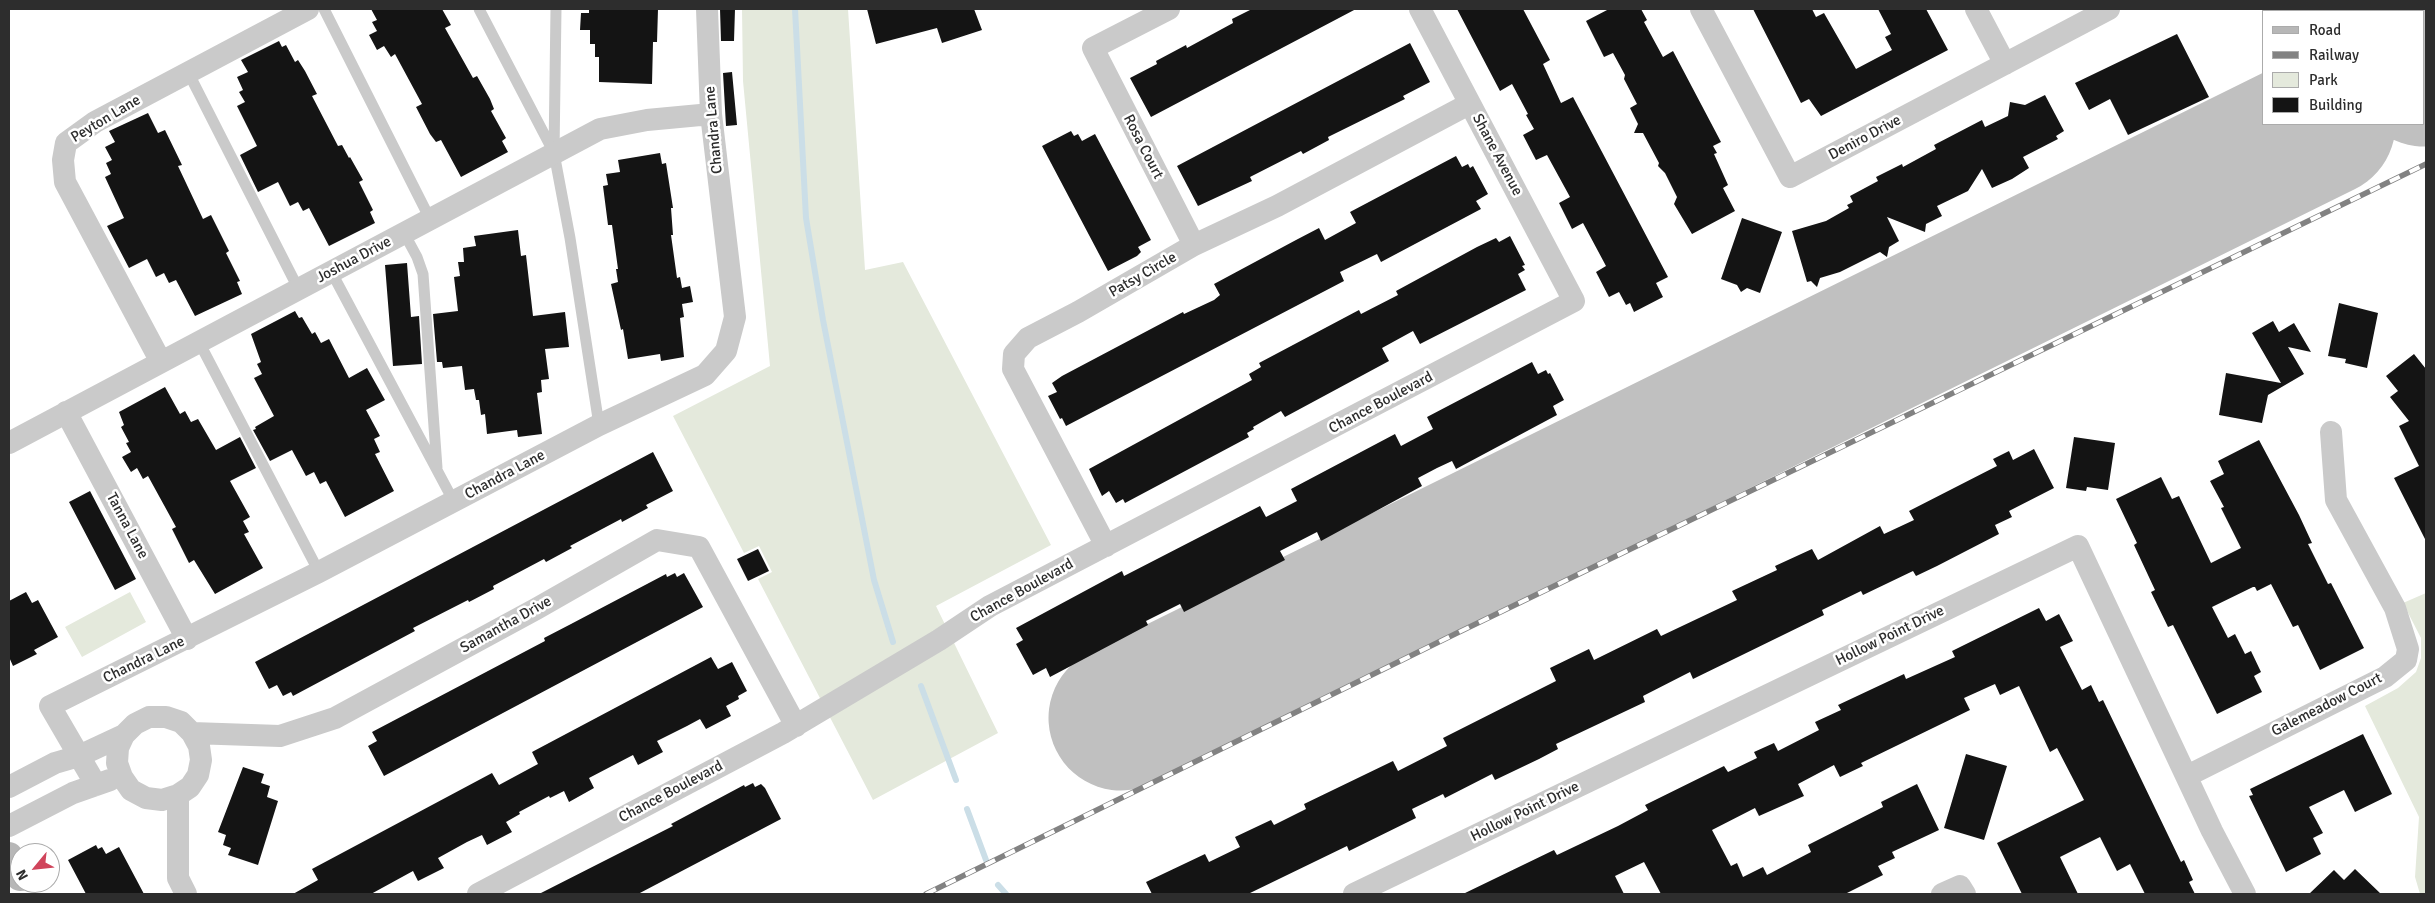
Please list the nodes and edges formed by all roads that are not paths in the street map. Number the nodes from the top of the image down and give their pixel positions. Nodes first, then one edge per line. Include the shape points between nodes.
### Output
1 (308, 9) edge
2 (324, 9) edge
3 (479, 9) edge
4 (556, 9) edge
5 (708, 9) edge
6 (1169, 9) edge
7 (1420, 9) edge
8 (1701, 9) edge
9 (1976, 9) edge
10 (2109, 9) edge
11 (2005, 64) junction
12 (188, 72) junction
13 (1469, 104) junction
14 (711, 114) junction
15 (554, 153) junction
16 (430, 219) junction
17 (404, 233) junction
18 (1194, 246) junction
19 (332, 272) junction
20 (298, 290) junction
21 (1574, 301) joint
22 (199, 342) junction
23 (161, 362) junction
24 (66, 412) junction
25 (599, 425) junction
26 (2331, 432) dead end
27 (9, 443) edge
28 (438, 472) junction
29 (454, 502) junction
30 (1106, 546) junction
31 (319, 572) junction
32 (187, 639) junction
33 (796, 726) junction
34 (192, 733) junction
35 (124, 735) junction
36 (79, 756) junction
37 (2187, 776) junction
38 (122, 777) junction
39 (96, 785) junction
40 (9, 787) edge
41 (178, 796) junction
42 (9, 826) edge
43 (186, 894) edge
44 (478, 894) edge
45 (1354, 894) edge
46 (1942, 894) edge
47 (1965, 894) edge
48 (2245, 894) edge

1 - 12 street, Peyton Lane
2 - 16 lane
3 - 15 lane
4 - 15 lane
5 - 14 street, Chandra Lane
6 - 18 street, Rosa Court via 1093,48
7 - 13 street, Shane Avenue
8 - 11 street, Deniro Drive via 1790,177
9 - 11 street
10 - 11 street, Deniro Drive
12 - 20 lane
12 - 23 street, Peyton Lane via 73,137 66,143 63,160 65,182
13 - 18 street, Patsy Circle via 1277,206
13 - 21 street, Shane Avenue
14 - 15 street, Joshua Drive via 647,120 600,129
14 - 25 street, Chandra Lane via 735,317 726,351 705,375
15 - 16 street, Joshua Drive
15 - 25 lane
16 - 17 street, Joshua Drive
17 - 19 street, Joshua Drive
17 - 28 lane via 423,274
18 - 30 street, Patsy Circle via 1028,338 1014,354 1013,369
19 - 20 street, Joshua Drive
19 - 28 lane
20 - 22 street, Joshua Drive
21 - 30 street, Chance Boulevard
22 - 23 street, Joshua Drive
22 - 31 lane
23 - 24 street, Joshua Drive
24 - 27 street, Joshua Drive
24 - 32 street, Tanna Lane
25 - 29 street, Chandra Lane
26 - 37 street, Galemeadow Court via 2336,500 2395,608 2408,648 2406,660 2385,677
28 - 29 lane
29 - 31 street, Chandra Lane
30 - 33 street, Chance Boulevard via 990,606
31 - 32 street, Chandra Lane
32 - 36 street, Chandra Lane via 50,706
33 - 34 street, Samantha Drive via 700,546 657,540 335,718 280,736
33 - 44 street, Chance Boulevard
34 - 35 street via 180,722 166,717 150,717 135,724
34 - 41 street via 199,746 201,760 198,775
35 - 36 street
35 - 38 street via 118,748 117,763
36 - 39 street, Chandra Lane
36 - 40 street via 56,763
37 - 45 street, Hollow Point Drive via 2078,546
37 - 48 street, Hollow Point Drive
38 - 39 street
38 - 41 street via 132,790 146,798 162,800
39 - 42 street via 73,793
41 - 43 street via 178,878
46 - 47 street via 1960,886

